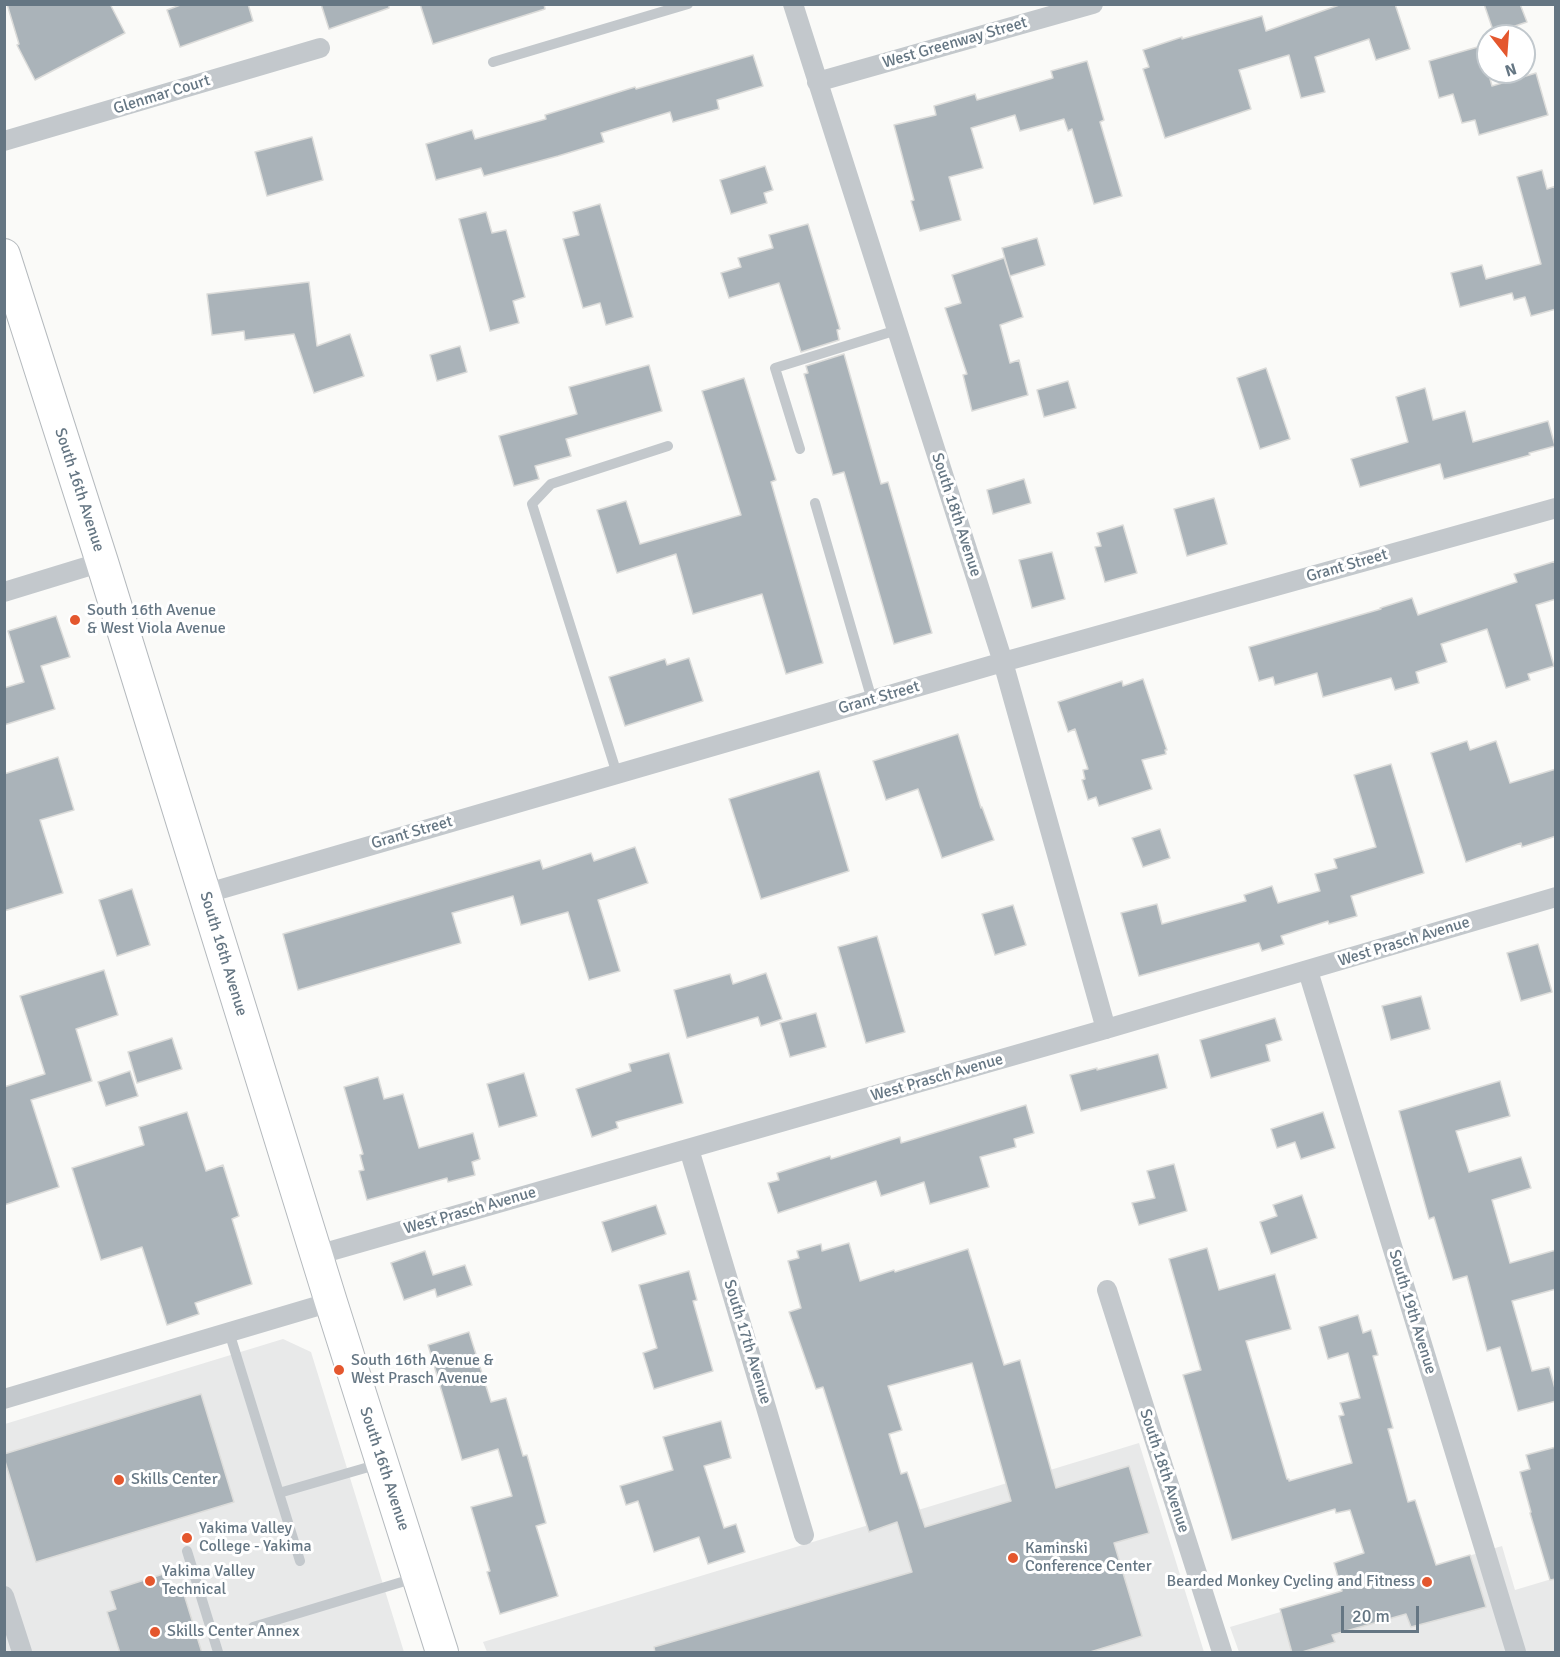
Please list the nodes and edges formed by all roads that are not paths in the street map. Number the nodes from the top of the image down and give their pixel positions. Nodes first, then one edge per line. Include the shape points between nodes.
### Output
1 (688, 4) edge
2 (793, 4) edge
3 (1093, 4) edge
4 (320, 48) dead end
5 (493, 62) dead end
6 (817, 82) junction
7 (4, 141) edge
8 (4, 255) edge
9 (897, 330) junction
10 (668, 446) dead end
11 (800, 449) dead end
12 (815, 503) dead end
13 (1556, 508) edge
14 (102, 562) junction
15 (4, 592) edge
16 (1003, 662) junction
17 (872, 700) junction
18 (617, 774) junction
19 (204, 894) junction
20 (1556, 897) edge
21 (1308, 971) junction
22 (1106, 1029) junction
23 (689, 1149) junction
24 (317, 1255) junction
25 (1107, 1290) dead end
26 (331, 1302) junction
27 (229, 1332) junction
28 (4, 1399) edge
29 (382, 1463) junction
30 (279, 1493) junction
31 (804, 1535) dead end
32 (187, 1551) dead end
33 (300, 1561) dead end
34 (418, 1577) junction
35 (4, 1596) edge
36 (254, 1627) dead end
37 (22, 1653) edge
38 (218, 1653) edge
39 (442, 1653) edge
40 (1222, 1653) edge
41 (1516, 1653) edge

1 - 5 lane
2 - 6 street, South 18th Avenue
3 - 6 street, West Greenway Street
4 - 7 street, Glenmar Court
6 - 9 street, South 18th Avenue
8 - 14 main road, South 16th Avenue
9 - 11 lane via 775,368
9 - 16 street, South 18th Avenue
10 - 18 lane via 550,484 532,504
12 - 17 lane
13 - 16 street, Grant Street
14 - 15 street
14 - 19 main road, South 16th Avenue
16 - 17 street, Grant Street
16 - 22 street, South 18th Avenue
17 - 18 street, Grant Street
18 - 19 street, Grant Street
19 - 24 main road, South 16th Avenue
20 - 21 street, West Prasch Avenue
21 - 22 street, West Prasch Avenue
21 - 41 street, South 19th Avenue
22 - 23 street, West Prasch Avenue
23 - 24 street, West Prasch Avenue
23 - 31 street, South 17th Avenue
24 - 26 main road, South 16th Avenue
25 - 40 street, South 18th Avenue
26 - 27 street
26 - 29 main road, South 16th Avenue
27 - 28 street
27 - 30 lane
29 - 30 lane
29 - 34 main road, South 16th Avenue
30 - 33 lane
32 - 38 lane
34 - 36 lane
34 - 39 main road, South 16th Avenue
35 - 37 street

